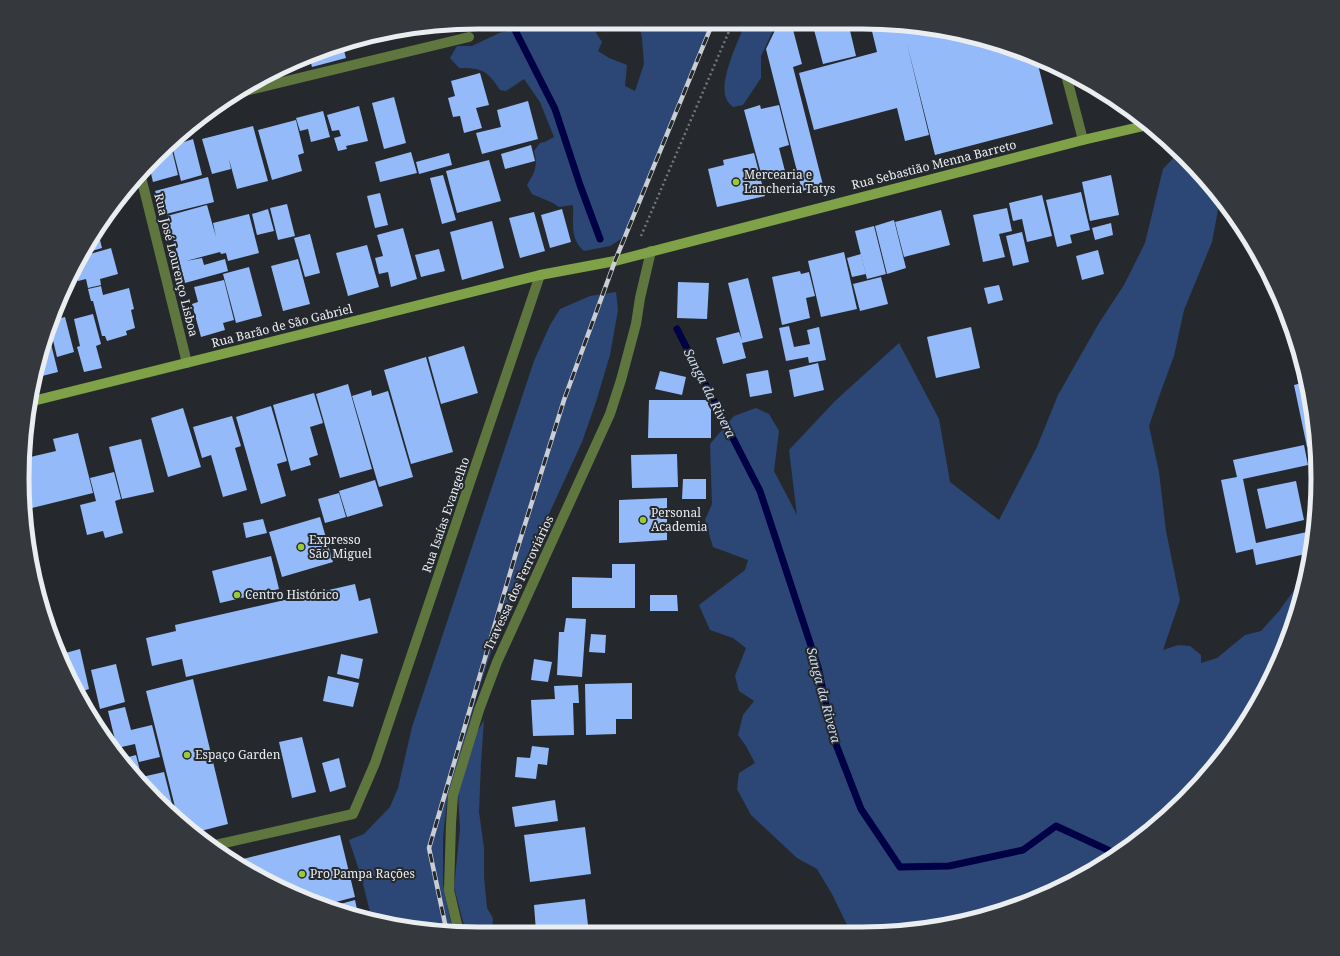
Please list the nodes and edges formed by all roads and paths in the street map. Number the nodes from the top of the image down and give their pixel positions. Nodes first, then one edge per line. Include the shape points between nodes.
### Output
1 (730, 29) edge
2 (469, 37) dead end
3 (1067, 78) edge
4 (253, 89) edge
5 (1141, 127) edge
6 (1084, 140) junction
7 (142, 180) edge
8 (651, 251) junction
9 (632, 256) junction
10 (540, 275) junction
11 (188, 363) junction
12 (36, 400) edge
13 (219, 844) edge
14 (457, 926) edge

1 - 9 path
2 - 4 street
3 - 6 street
5 - 6 main road, Rua Sebastião Menna Barreto
6 - 8 main road, Rua Sebastião Menna Barreto
7 - 11 street, Rua José Lourenço Lisboa
8 - 9 main road, Rua Sebastião Menna Barreto
8 - 14 street, Travessa dos Ferroviários via 636,324 610,414 497,662 479,710 453,795 449,890
9 - 10 main road, Rua Sebastião Menna Barreto
10 - 11 main road, Rua Barão de São Gabriel
10 - 13 street, Rua Isaías Evangelho via 375,763 353,814
11 - 12 main road, Rua Barão de São Gabriel

